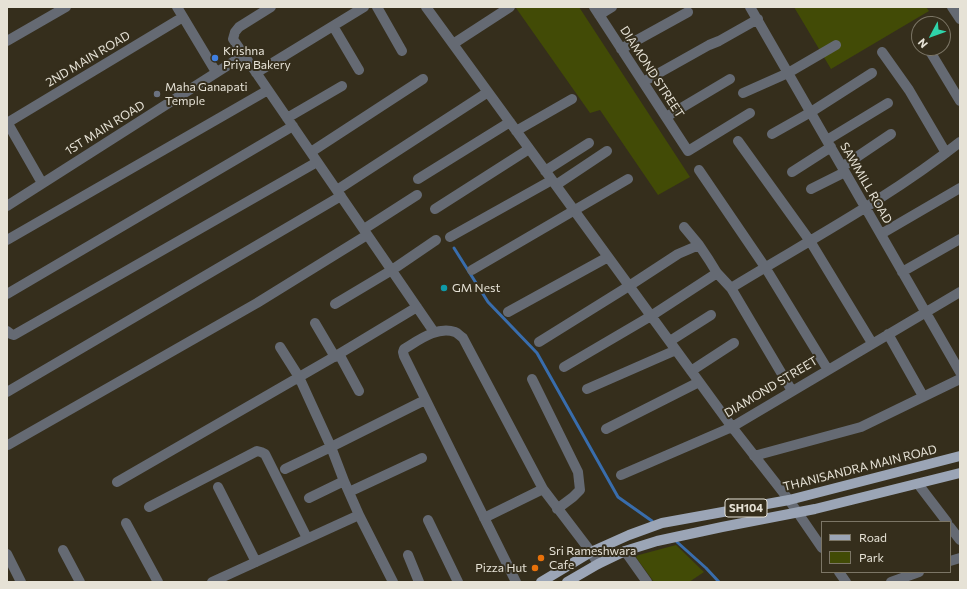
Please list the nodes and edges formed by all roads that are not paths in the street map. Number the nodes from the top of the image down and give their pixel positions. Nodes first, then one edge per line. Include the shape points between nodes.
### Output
1 (66, 7) edge
2 (177, 7) edge
3 (271, 7) edge
4 (364, 7) edge
5 (377, 7) edge
6 (510, 7) edge
7 (612, 7) edge
8 (750, 7) edge
9 (952, 7) edge
10 (429, 8) edge
11 (596, 11) edge
12 (688, 12) dead end
13 (183, 17) junction
14 (960, 19) edge
15 (758, 20) junction
16 (333, 26) junction
17 (7, 42) edge
18 (453, 44) junction
19 (836, 45) dead end
20 (621, 49) junction
21 (402, 50) dead end
22 (882, 52) dead end
23 (244, 55) junction
24 (933, 56) edge
25 (360, 70) dead end
26 (216, 72) junction
27 (256, 73) junction
28 (788, 73) junction
29 (872, 73) dead end
30 (423, 79) dead end
31 (730, 79) dead end
32 (643, 82) junction
33 (342, 86) dead end
34 (268, 90) junction
35 (488, 92) junction
36 (743, 93) dead end
37 (572, 98) dead end
38 (960, 101) edge
39 (888, 103) dead end
40 (811, 112) junction
41 (750, 113) dead end
42 (666, 117) junction
43 (290, 122) junction
44 (510, 122) junction
45 (7, 123) edge
46 (516, 131) junction
47 (772, 134) dead end
48 (891, 134) dead end
49 (738, 141) dead end
50 (960, 142) edge
51 (589, 143) dead end
52 (829, 144) junction
53 (530, 149) junction
54 (607, 151) dead end
55 (311, 152) junction
56 (946, 153) junction
57 (317, 162) junction
58 (699, 170) dead end
59 (844, 170) junction
60 (545, 171) junction
61 (792, 172) dead end
62 (418, 179) dead end
63 (628, 179) dead end
64 (42, 183) junction
65 (554, 183) junction
66 (960, 188) edge
67 (811, 189) dead end
68 (339, 193) junction
69 (417, 196) dead end
70 (7, 206) edge
71 (866, 208) junction
72 (435, 209) dead end
73 (574, 210) junction
74 (684, 227) dead end
75 (366, 232) junction
76 (881, 234) junction
77 (450, 237) dead end
78 (960, 239) edge
79 (7, 240) edge
80 (436, 240) dead end
81 (810, 241) junction
82 (699, 245) junction
83 (608, 257) junction
84 (765, 267) junction
85 (392, 270) junction
86 (472, 270) dead end
87 (902, 272) junction
88 (718, 273) junction
89 (629, 286) junction
90 (731, 288) junction
91 (960, 292) edge
92 (7, 294) edge
93 (334, 304) dead end
94 (417, 306) junction
95 (508, 312) dead end
96 (925, 312) junction
97 (712, 315) dead end
98 (651, 316) junction
99 (315, 323) dead end
100 (7, 331) edge
101 (434, 332) junction
102 (888, 334) junction
103 (539, 342) dead end
104 (734, 343) dead end
105 (872, 343) junction
106 (673, 346) junction
107 (280, 347) dead end
108 (337, 355) junction
109 (564, 367) dead end
110 (828, 370) junction
111 (691, 371) junction
112 (960, 372) edge
113 (299, 377) junction
114 (532, 379) dead end
115 (960, 379) edge
116 (699, 382) junction
117 (587, 389) dead end
118 (359, 391) dead end
119 (792, 391) junction
120 (7, 392) edge
121 (923, 396) junction
122 (425, 400) junction
123 (732, 427) junction
124 (606, 429) dead end
125 (8, 445) edge
126 (331, 447) junction
127 (754, 456) junction
128 (960, 456) edge
129 (422, 458) dead end
130 (285, 469) dead end
131 (960, 473) edge
132 (621, 475) dead end
133 (344, 481) junction
134 (117, 482) dead end
135 (918, 484) junction
136 (218, 487) dead end
137 (543, 490) junction
138 (349, 492) junction
139 (308, 498) dead end
140 (789, 500) junction
141 (149, 507) dead end
142 (557, 509) junction
143 (798, 513) junction
144 (359, 515) junction
145 (484, 518) junction
146 (428, 520) dead end
147 (946, 521) edge
148 (126, 523) dead end
149 (951, 527) edge
150 (307, 538) junction
151 (960, 540) edge
152 (821, 547) edge
153 (63, 550) dead end
154 (625, 551) junction
155 (591, 552) junction
156 (7, 554) edge
157 (408, 555) dead end
158 (256, 562) junction
159 (598, 564) junction
160 (916, 573) edge
161 (21, 582) edge
162 (80, 582) edge
163 (158, 582) edge
164 (212, 582) edge
165 (393, 582) edge
166 (419, 582) edge
167 (458, 582) edge
168 (516, 582) edge
169 (541, 582) edge
170 (567, 582) edge
171 (648, 582) edge
172 (891, 582) edge

1 - 17 street
2 - 13 street
3 - 23 street via 235,32 233,39
4 - 16 street
5 - 21 street
6 - 18 street
7 - 11 street
8 - 15 street, SAWMILL ROAD
9 - 14 street
10 - 18 street
11 - 20 street, DIAMOND STREET
12 - 20 street
13 - 26 street
13 - 45 street, 2ND MAIN ROAD
15 - 28 street, SAWMILL ROAD
15 - 32 street
16 - 25 street
16 - 27 street
18 - 35 street
19 - 28 street
20 - 32 street, DIAMOND STREET
22 - 56 street via 909,90
23 - 26 street, 1ST MAIN ROAD
23 - 27 street
24 - 38 street
26 - 64 street, 1ST MAIN ROAD
27 - 34 street
28 - 36 street
28 - 40 street, SAWMILL ROAD
29 - 40 street
30 - 55 street
31 - 42 street
32 - 42 street, DIAMOND STREET
33 - 43 street
34 - 43 street
34 - 79 street
35 - 44 street
35 - 68 street
37 - 46 street
39 - 52 street
40 - 47 street
40 - 52 street, SAWMILL ROAD
41 - 42 street, DIAMOND STREET via 688,151
43 - 55 street
43 - 92 street
44 - 46 street
44 - 62 street
45 - 64 street
46 - 53 street
48 - 59 street
49 - 81 street
50 - 56 street
51 - 60 street
52 - 59 street, SAWMILL ROAD
52 - 61 street
53 - 60 street
53 - 72 street
54 - 65 street
55 - 57 street
56 - 71 street
57 - 68 street
57 - 100 street via 14,335
58 - 84 street, DIAMOND STREET
59 - 67 street
59 - 71 street, SAWMILL ROAD
60 - 65 street
63 - 73 street
64 - 70 street, 1ST MAIN ROAD
65 - 73 street
65 - 77 street
66 - 76 street
68 - 75 street
68 - 120 street
69 - 75 street
71 - 76 street, SAWMILL ROAD
71 - 81 street
73 - 83 street
73 - 86 street
74 - 82 street
75 - 85 street
75 - 125 street via 257,303
76 - 87 street, SAWMILL ROAD
78 - 87 street
80 - 85 street
81 - 84 street
81 - 105 street
82 - 88 street
82 - 89 street via 678,254
83 - 89 street
83 - 95 street
84 - 90 street
84 - 110 street, DIAMOND STREET
85 - 93 street
85 - 94 street
87 - 96 street, SAWMILL ROAD
88 - 90 street
88 - 98 street
89 - 98 street
89 - 103 street
90 - 119 street
91 - 96 street
94 - 101 street
94 - 108 street
96 - 102 street
96 - 112 street, SAWMILL ROAD
97 - 106 street
98 - 106 street
98 - 109 street
99 - 108 street
101 - 122 street via 403,352
101 - 137 street via 456,333 463,338
102 - 105 street
102 - 121 street
104 - 111 street
105 - 110 street
106 - 111 street
106 - 117 street
107 - 113 street
108 - 113 street
108 - 118 street
110 - 119 street, DIAMOND STREET
111 - 116 street
113 - 126 street
113 - 134 street
114 - 142 street via 578,472 580,490
115 - 121 street
116 - 123 street
116 - 124 street
119 - 123 street, DIAMOND STREET
121 - 127 street via 861,427
122 - 126 street
122 - 145 street
123 - 127 street
123 - 132 street, DIAMOND STREET
126 - 130 street
126 - 133 street
127 - 140 street
128 - 140 main road, THANISANDRA MAIN ROAD / SH104
129 - 138 street
131 - 135 main road, SH104
133 - 138 street
133 - 139 street
135 - 143 main road, SH104
135 - 147 street
136 - 158 street
137 - 142 street
137 - 145 street
138 - 144 street
140 - 143 street
140 - 155 main road, THANISANDRA MAIN ROAD / SH104 via 662,523
141 - 150 street via 257,451 264,454
142 - 155 street
143 - 152 street
143 - 154 main road, SH104 via 664,539
144 - 150 street
144 - 165 street
145 - 168 street
146 - 167 street
148 - 163 street
149 - 151 street
150 - 158 street
153 - 162 street
154 - 159 main road, SH104
154 - 171 street
155 - 159 street
155 - 169 main road, THANISANDRA MAIN ROAD / SH104
156 - 161 street
157 - 166 street
158 - 164 street
159 - 170 main road, SH104
160 - 172 street

